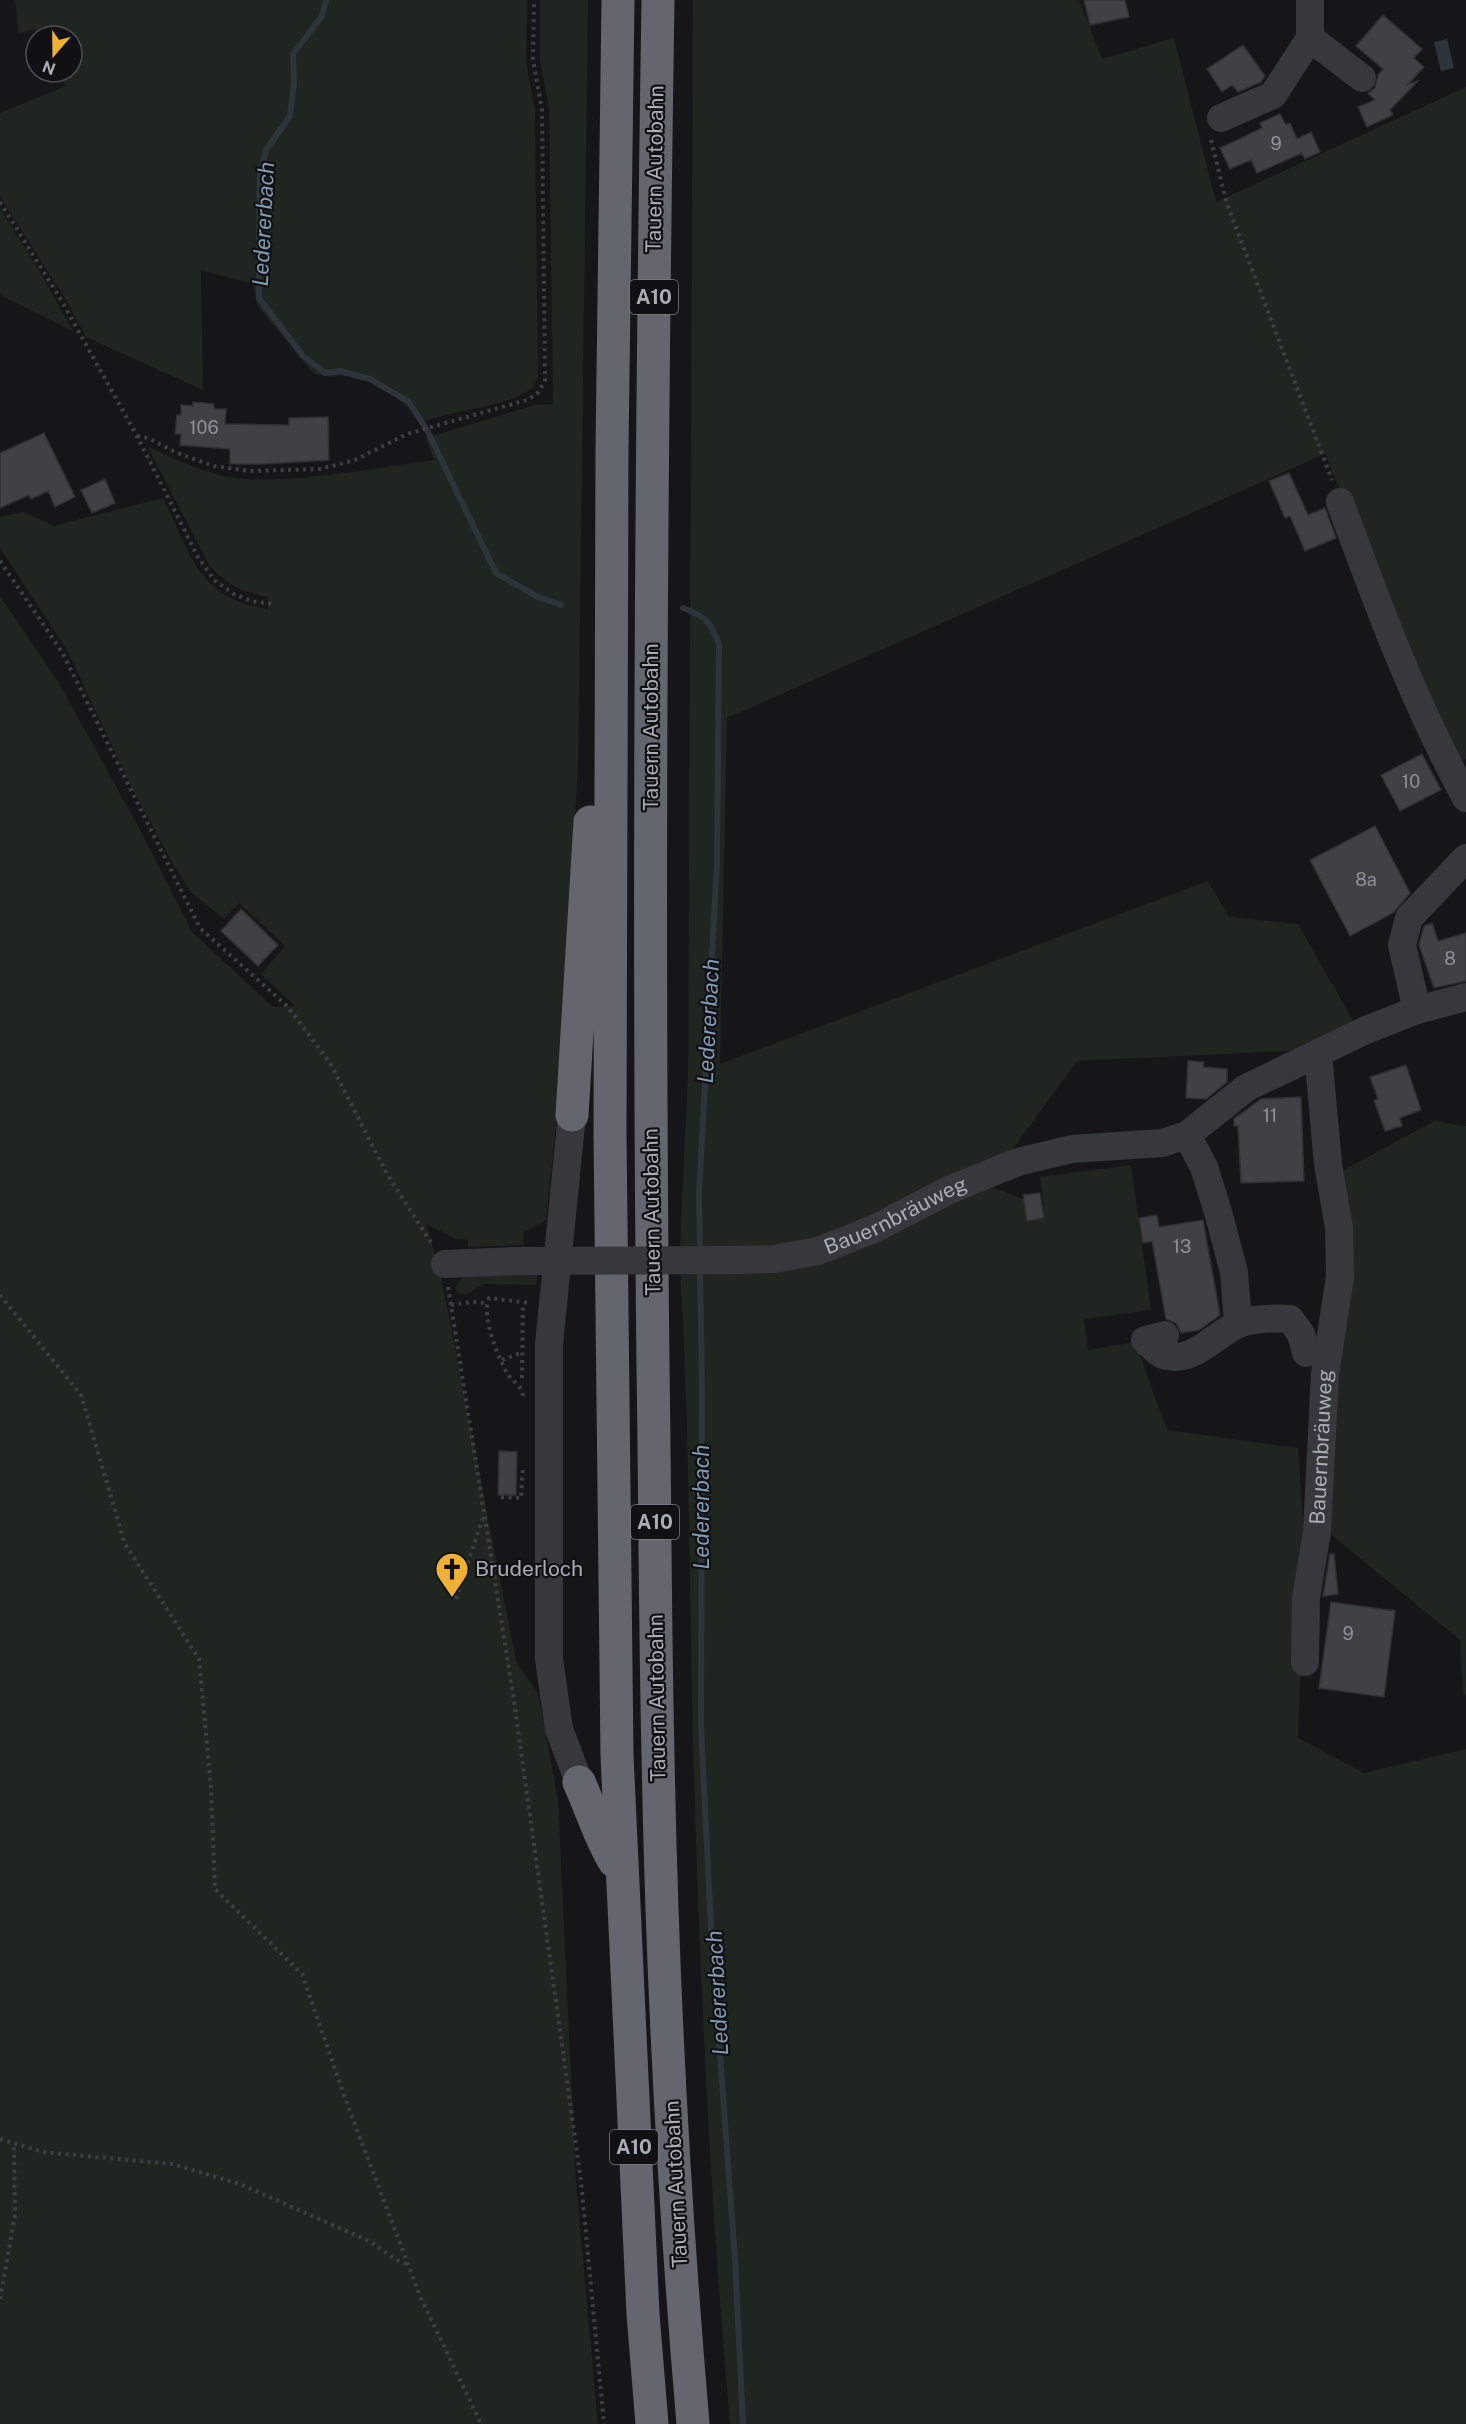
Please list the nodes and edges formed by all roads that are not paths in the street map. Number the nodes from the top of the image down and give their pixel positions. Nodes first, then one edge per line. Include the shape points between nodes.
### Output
1 (618, 0) edge
2 (658, 0) edge
3 (1310, 0) edge
4 (1310, 38) junction
5 (1362, 78) dead end
6 (1221, 118) road end
7 (1340, 502) road end
8 (610, 684) junction
9 (1466, 798) edge
10 (1466, 858) edge
11 (1466, 997) edge
12 (1417, 1010) junction
13 (1318, 1053) junction
14 (572, 1115) joint
15 (1186, 1135) junction
16 (445, 1264) road end
17 (1238, 1324) junction
18 (1165, 1335) dead end
19 (1306, 1353) dead end
20 (1305, 1662) dead end
21 (579, 1782) joint
22 (621, 1873) junction
23 (652, 2424) edge
24 (693, 2424) edge

1 - 8 highway, Tauern Autobahn / A10
2 - 24 highway, Tauern Autobahn / A10 via 650,692 658,1756 666,1999
3 - 4 street
4 - 5 street
4 - 6 street via 1273,95
7 - 9 street via 1408,680
8 - 14 highway via 592,767
8 - 22 highway, Tauern Autobahn / A10 via 610,1134
10 - 12 street via 1409,918 1402,945
11 - 12 street, Bauernbräuweg
12 - 13 street, Bauernbräuweg
13 - 15 street, Bauernbräuweg via 1246,1088
13 - 20 street, Bauernbräuweg via 1328,1164 1339,1228 1340,1277 1325,1374 1317,1532 1306,1598
14 - 21 street via 549,1344 549,1659 559,1729
15 - 16 street, Bauernbräuweg, bridge via 1162,1143 1072,1149 1018,1162 949,1190 874,1229 818,1251 774,1259
15 - 17 street via 1204,1167 1218,1212 1234,1272
17 - 18 street via 1194,1353 1178,1356 1162,1354 1144,1340
17 - 19 street via 1271,1317 1290,1319 1301,1334
21 - 22 highway via 603,1842
22 - 23 highway, Tauern Autobahn / A10

